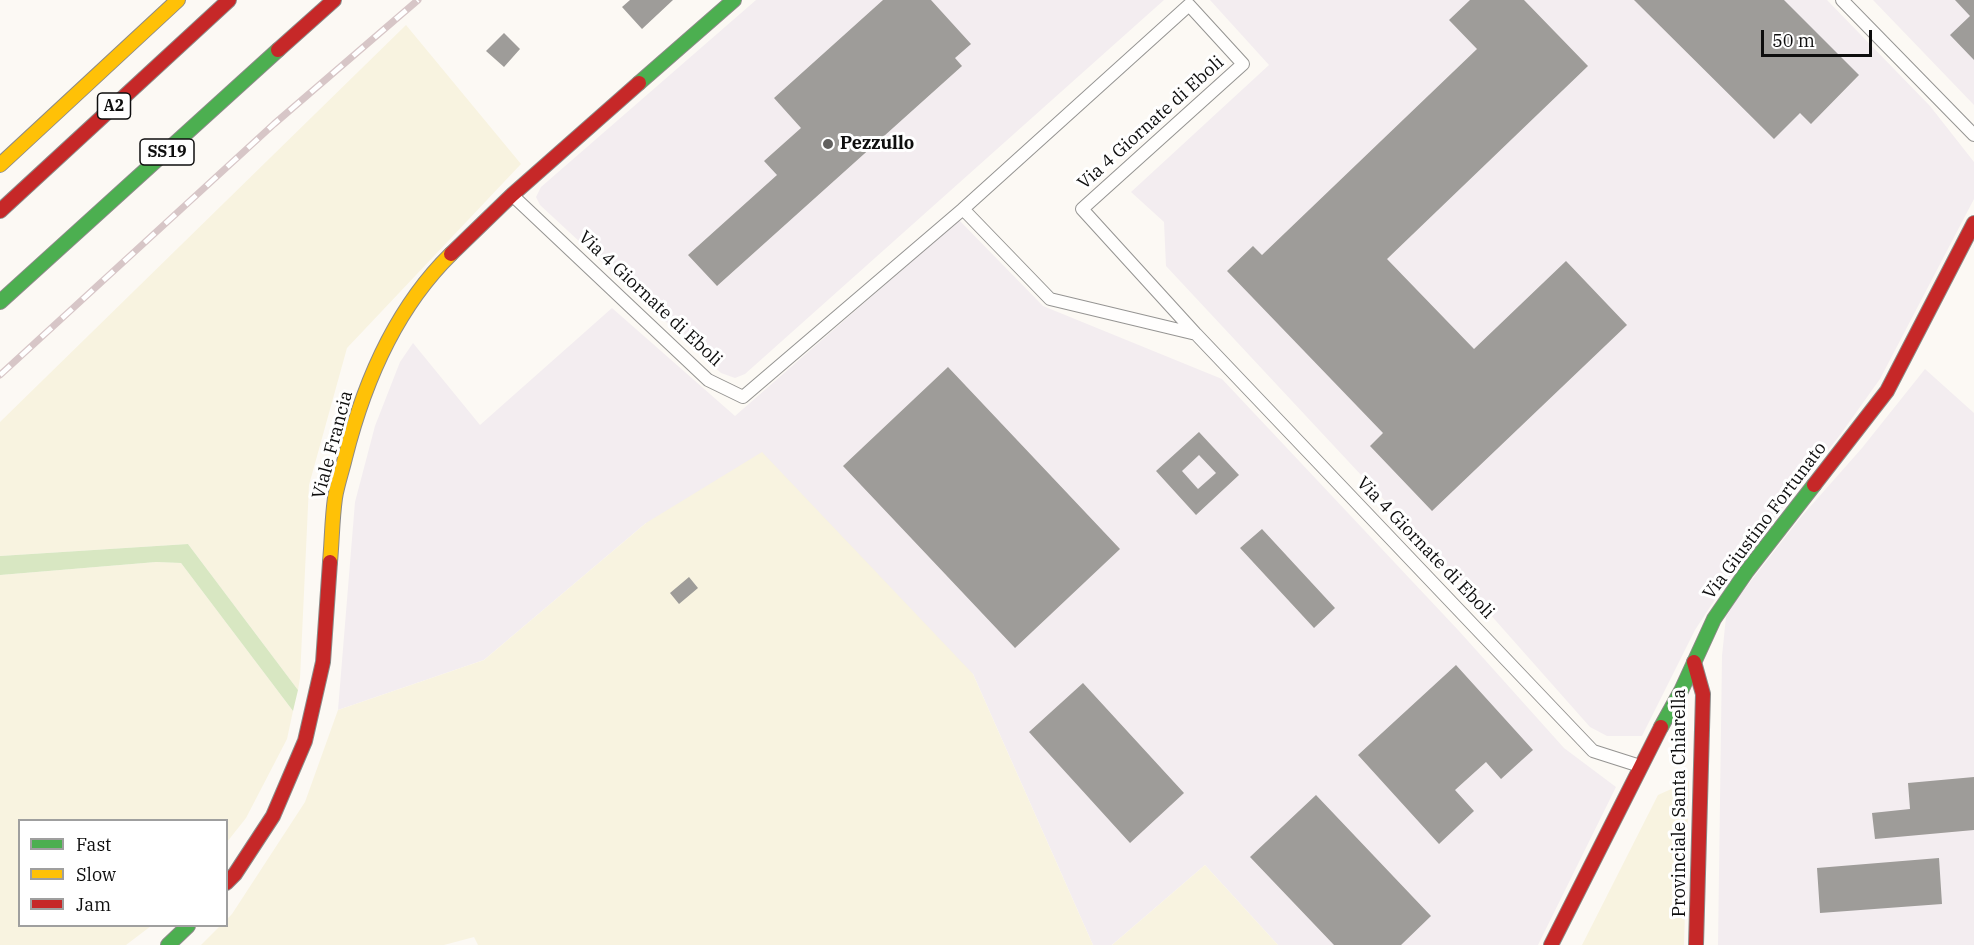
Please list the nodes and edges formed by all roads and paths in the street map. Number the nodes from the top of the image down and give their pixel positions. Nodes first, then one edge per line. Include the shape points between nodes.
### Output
1 (178, 0) edge
2 (228, 0) edge
3 (334, 0) edge
4 (734, 0) edge
5 (1842, 0) edge
6 (1974, 135) edge
7 (0, 165) edge
8 (512, 195) junction
9 (963, 209) junction
10 (0, 212) edge
11 (1974, 223) edge
12 (0, 302) edge
13 (1196, 334) junction
14 (1694, 662) junction
15 (1640, 766) junction
16 (228, 881) edge
17 (187, 927) edge
18 (168, 945) edge
19 (1551, 945) edge
20 (1696, 945) edge

1 - 7 main road, A2
2 - 10 main road, A2
3 - 12 main road, SS19
4 - 8 main road, Viale Francia
5 - 6 street
8 - 9 street, Via 4 Giornate di Eboli via 708,380 743,397
8 - 16 main road, Viale Francia via 435,270 380,353 354,421 335,498 323,662 305,741 273,816
9 - 13 street via 1050,298
9 - 13 street, Via 4 Giornate di Eboli via 1189,5 1244,64 1082,209
11 - 14 main road, Via Giustino Fortunato via 1887,391 1747,571 1714,619
13 - 15 street, Via 4 Giornate di Eboli via 1593,751
14 - 15 main road, Via Giustino Fortunato
14 - 20 main road, Provinciale Santa Chiarella via 1703,694
15 - 19 main road, Via Giustino Fortunato
17 - 18 main road

